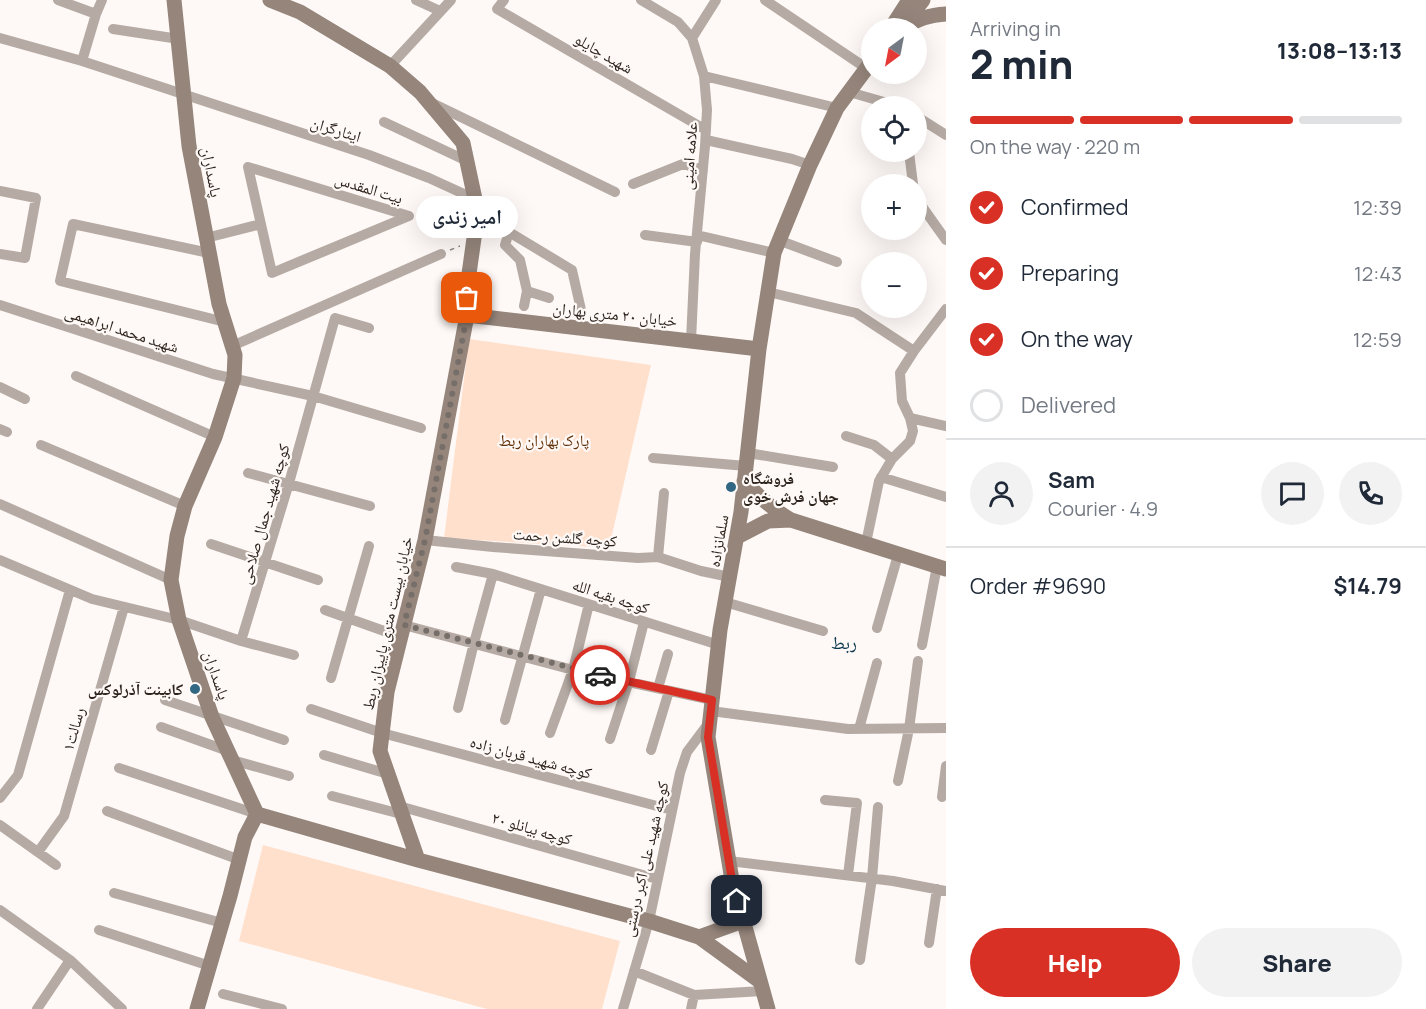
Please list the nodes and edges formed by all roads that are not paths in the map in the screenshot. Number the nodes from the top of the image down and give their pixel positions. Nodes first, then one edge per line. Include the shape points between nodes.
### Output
1 (58, 0) edge
2 (102, 0) edge
3 (270, 0) edge
4 (416, 0) edge
5 (451, 0) edge
6 (504, 0) edge
7 (641, 0) edge
8 (716, 0) edge
9 (765, 0) edge
10 (895, 0) edge
11 (909, 0) edge
12 (924, 0) edge
13 (175, 1) edge
14 (440, 11) junction
15 (96, 14) junction
16 (946, 14) edge
17 (897, 18) edge
18 (901, 18) edge
19 (907, 18) edge
20 (922, 18) edge
21 (113, 29) dead end
22 (0, 38) edge
23 (692, 38) junction
24 (179, 39) junction
25 (861, 59) edge
26 (82, 61) junction
27 (390, 66) junction
28 (861, 75) edge
29 (704, 76) junction
30 (849, 92) junction
31 (185, 96) junction
32 (863, 96) edge
33 (428, 101) junction
34 (837, 108) junction
35 (384, 122) dead end
36 (927, 126) edge
37 (706, 135) junction
38 (946, 135) edge
39 (467, 161) junction
40 (810, 165) junction
41 (703, 170) junction
42 (633, 184) dead end
43 (0, 191) edge
44 (615, 192) dead end
45 (476, 199) junction
46 (927, 213) edge
47 (477, 217) junction
48 (261, 224) junction
49 (509, 232) junction
50 (645, 235) dead end
51 (697, 238) junction
52 (946, 240) edge
53 (208, 246) junction
54 (776, 247) junction
55 (0, 254) edge
56 (441, 254) road end
57 (837, 262) dead end
58 (527, 291) junction
59 (768, 292) junction
60 (549, 298) dead end
61 (0, 305) edge
62 (524, 306) dead end
63 (946, 309) edge
64 (582, 314) dead end
65 (467, 315) junction
66 (225, 322) junction
67 (369, 328) dead end
68 (691, 341) junction
69 (232, 346) junction
70 (759, 349) junction
71 (914, 351) junction
72 (76, 376) dead end
73 (234, 378) junction
74 (0, 387) edge
75 (313, 396) junction
76 (25, 399) dead end
77 (910, 418) junction
78 (946, 426) edge
79 (421, 428) dead end
80 (846, 436) dead end
81 (215, 437) junction
82 (41, 445) dead end
83 (652, 458) dead end
84 (892, 459) junction
85 (746, 467) junction
86 (833, 467) dead end
87 (248, 472) dead end
88 (881, 477) junction
89 (289, 483) junction
90 (664, 493) dead end
91 (946, 497) edge
92 (0, 504) edge
93 (185, 506) junction
94 (370, 506) dead end
95 (791, 520) junction
96 (737, 537) junction
97 (425, 540) junction
98 (866, 543) junction
99 (211, 544) dead end
100 (369, 546) dead end
101 (898, 555) junction
102 (658, 557) junction
103 (0, 560) edge
104 (266, 562) junction
105 (456, 567) dead end
106 (941, 568) edge
107 (493, 574) junction
108 (730, 577) junction
109 (171, 580) junction
110 (318, 580) dead end
111 (541, 589) junction
112 (70, 590) junction
113 (726, 602) junction
114 (589, 604) junction
115 (124, 607) junction
116 (325, 610) dead end
117 (349, 619) junction
118 (179, 620) junction
119 (644, 622) junction
120 (877, 628) dead end
121 (402, 631) junction
122 (823, 631) dead end
123 (242, 641) junction
124 (474, 644) junction
125 (719, 645) junction
126 (922, 645) dead end
127 (668, 654) dead end
128 (294, 655) dead end
129 (522, 656) junction
130 (918, 661) dead end
131 (877, 663) dead end
132 (573, 670) junction
133 (331, 678) dead end
134 (629, 681) junction
135 (664, 690) junction
136 (165, 700) dead end
137 (458, 708) dead end
138 (311, 709) dead end
139 (711, 711) junction
140 (212, 717) junction
141 (506, 720) dead end
142 (161, 727) dead end
143 (946, 728) edge
144 (860, 729) junction
145 (909, 729) junction
146 (382, 733) junction
147 (550, 733) dead end
148 (610, 739) dead end
149 (284, 740) dead end
150 (651, 750) dead end
151 (324, 755) dead end
152 (230, 756) junction
153 (946, 766) edge
154 (118, 768) dead end
155 (388, 774) junction
156 (289, 776) dead end
157 (898, 781) dead end
158 (332, 796) dead end
159 (942, 797) dead end
160 (0, 798) edge
161 (825, 800) dead end
162 (878, 807) dead end
163 (400, 810) junction
164 (672, 810) junction
165 (107, 811) dead end
166 (257, 814) junction
167 (0, 825) edge
168 (39, 852) junction
169 (240, 860) junction
170 (418, 860) junction
171 (729, 861) junction
172 (56, 865) dead end
173 (848, 875) junction
174 (872, 878) junction
175 (657, 879) junction
176 (942, 890) edge
177 (114, 893) dead end
178 (0, 910) edge
179 (649, 921) junction
180 (743, 921) junction
181 (222, 923) junction
182 (99, 930) dead end
183 (699, 937) junction
184 (929, 943) dead end
185 (70, 960) junction
186 (860, 960) dead end
187 (210, 966) junction
188 (634, 971) junction
189 (760, 985) junction
190 (223, 994) dead end
191 (694, 995) junction
192 (37, 1009) edge
193 (123, 1009) edge
194 (197, 1009) edge
195 (282, 1009) edge
196 (623, 1009) edge
197 (691, 1009) edge
198 (768, 1009) edge

1 - 15 street
2 - 15 street
3 - 27 street, خیابان بیست متری پاییزان ربط via 300,12
4 - 14 street
5 - 14 street
6 - 37 street, شهید چایلو via 497,9
7 - 23 street, علامه امینی via 678,22
8 - 23 street
9 - 25 street
10 - 17 street
11 - 18 street
12 - 16 street
12 - 19 street
13 - 24 street, پاسداران
14 - 27 street
15 - 26 street
16 - 20 street
21 - 24 street
22 - 26 street, ایثارگران
23 - 29 street, علامه امینی
24 - 31 street, پاسداران
26 - 31 street, ایثارگران
27 - 33 street, خیابان بیست متری پاییزان ربط
28 - 30 street, سلمانزاده
29 - 34 street
29 - 37 street, علامه امینی
30 - 32 street
30 - 34 street, سلمانزاده
31 - 45 street, ایثارگران via 369,155
31 - 53 street, پاسداران via 189,146
33 - 39 street, خیابان بیست متری پاییزان ربط via 463,143
33 - 44 street
34 - 40 street, سلمانزاده
35 - 39 street
36 - 38 street
37 - 40 street
37 - 41 street, علامه امینی
39 - 45 street, خیابان بیست متری پاییزان ربط
40 - 54 street, سلمانزاده
41 - 42 street via 683,164
41 - 51 street, علامه امینی
43 - 55 street via 36,198 25,258
45 - 47 street, خیابان بیست متری پاییزان ربط
46 - 52 street
47 - 49 street
47 - 65 street, خیابان بیست متری پاییزان ربط
48 - 48 street, بیت المقدس via 248,167 409,216 272,273
48 - 53 street
49 - 58 street via 505,245 520,260
49 - 64 street via 572,270
50 - 51 street
51 - 54 street
51 - 68 street, علامه امینی
53 - 66 street, پاسداران
53 - 66 street via 73,224 60,281
54 - 57 street
54 - 59 street, سلمانزاده
56 - 69 street
58 - 60 street
58 - 62 street
59 - 70 street, سلمانزاده
59 - 71 street via 856,314
61 - 73 street, شهید محمد ابراهیمی
63 - 71 street
65 - 68 street, خیابان ۲۰ متری بهاران
65 - 97 street, خیابان بیست متری پاییزان ربط
66 - 69 street, پاسداران
67 - 75 street, کوچه شهید جمال صلاحی via 335,318
68 - 70 street, خیابان ۲۰ متری بهاران
69 - 73 street, پاسداران
70 - 85 street, سلمانزاده
71 - 77 street via 900,373 902,401
72 - 81 street
73 - 75 street, شهید محمد ابراهیمی
73 - 81 street, پاسداران
74 - 76 street
75 - 79 street, شهید محمد ابراهیمی
75 - 89 street, کوچه شهید جمال صلاحی
77 - 78 street
77 - 84 street via 910,441
80 - 84 street via 874,445
81 - 93 street, پاسداران
82 - 93 street
83 - 85 street
84 - 88 street
85 - 86 street
85 - 95 street via 761,500
85 - 96 street, سلمانزاده
87 - 89 street
88 - 91 street
88 - 98 street
89 - 94 street
89 - 104 street, کوچه شهید جمال صلاحی
90 - 102 street
92 - 109 street
93 - 109 street, پاسداران
95 - 96 street via 768,521
95 - 98 street
96 - 108 street, سلمانزاده
97 - 102 street, کوچه گلشن رحمت
97 - 121 street, خیابان بیست متری پاییزان ربط
98 - 101 street
99 - 104 street
100 - 117 street
101 - 106 street
101 - 120 street
102 - 108 street, کوچه گلشن رحمت
103 - 112 street
104 - 110 street
104 - 123 street, کوچه شهید جمال صلاحی
105 - 107 street, کوچه بقیه الله
106 - 126 street
107 - 111 street, کوچه بقیه الله
107 - 124 street
108 - 113 street, سلمانزاده
109 - 118 street, پاسداران
111 - 114 street, کوچه بقیه الله
111 - 129 street
112 - 115 street
112 - 160 street via 18,775
113 - 122 street
113 - 125 street, سلمانزاده
114 - 119 street, کوچه بقیه الله
114 - 132 street
115 - 118 street
115 - 168 street, رسالت۱ via 64,816
116 - 117 street
117 - 121 street
117 - 133 street
118 - 123 street
118 - 140 street, پاسداران
119 - 125 street, کوچه بقیه الله
119 - 134 street
121 - 124 street
121 - 146 street, خیابان بیست متری پاییزان ربط
123 - 128 street
124 - 129 street
124 - 137 street
125 - 139 street, سلمانزاده
127 - 135 street
129 - 132 street
129 - 141 street
130 - 145 street
131 - 144 street
132 - 134 street
132 - 147 street
134 - 135 street
134 - 148 street
135 - 139 street
135 - 150 street
136 - 140 street
138 - 146 street, کوچه شهید قربان زاده
139 - 144 street
139 - 164 street, کوچه شهید علی اکبر درستی via 687,752
139 - 171 street, سلمانزاده via 708,737
140 - 149 street
140 - 152 street, پاسداران
142 - 152 street
143 - 145 street
144 - 145 street
145 - 157 street
146 - 155 street, خیابان بیست متری پاییزان ربط via 380,751
146 - 164 street, کوچه شهید قربان زاده
151 - 155 street
152 - 156 street
152 - 166 street, پاسداران
153 - 159 street
154 - 166 street
155 - 163 street, خیابان بیست متری پاییزان ربط
158 - 163 street, کوچه بیانلو ۲۰
161 - 173 street via 857,802
162 - 174 street
163 - 170 street, خیابان بیست متری پاییزان ربط
163 - 175 street, کوچه بیانلو ۲۰
164 - 175 street, کوچه شهید علی اکبر درستی
165 - 169 street
166 - 169 street via 245,837
166 - 170 street
167 - 168 street
168 - 172 street
169 - 181 street
170 - 179 street
171 - 173 street
171 - 180 street, سلمانزاده
173 - 174 street
174 - 176 street
174 - 186 street
175 - 179 street, کوچه شهید علی اکبر درستی
176 - 184 street
177 - 181 street
178 - 185 street
179 - 183 street
179 - 188 street, کوچه شهید علی اکبر درستی
180 - 183 street
180 - 189 street, سلمانزاده
181 - 187 street
182 - 187 street
183 - 189 street
185 - 192 street
185 - 193 street
187 - 194 street
188 - 191 street
188 - 196 street, کوچه شهید علی اکبر درستی
189 - 191 street
189 - 198 street, سلمانزاده
190 - 195 street
191 - 197 street

